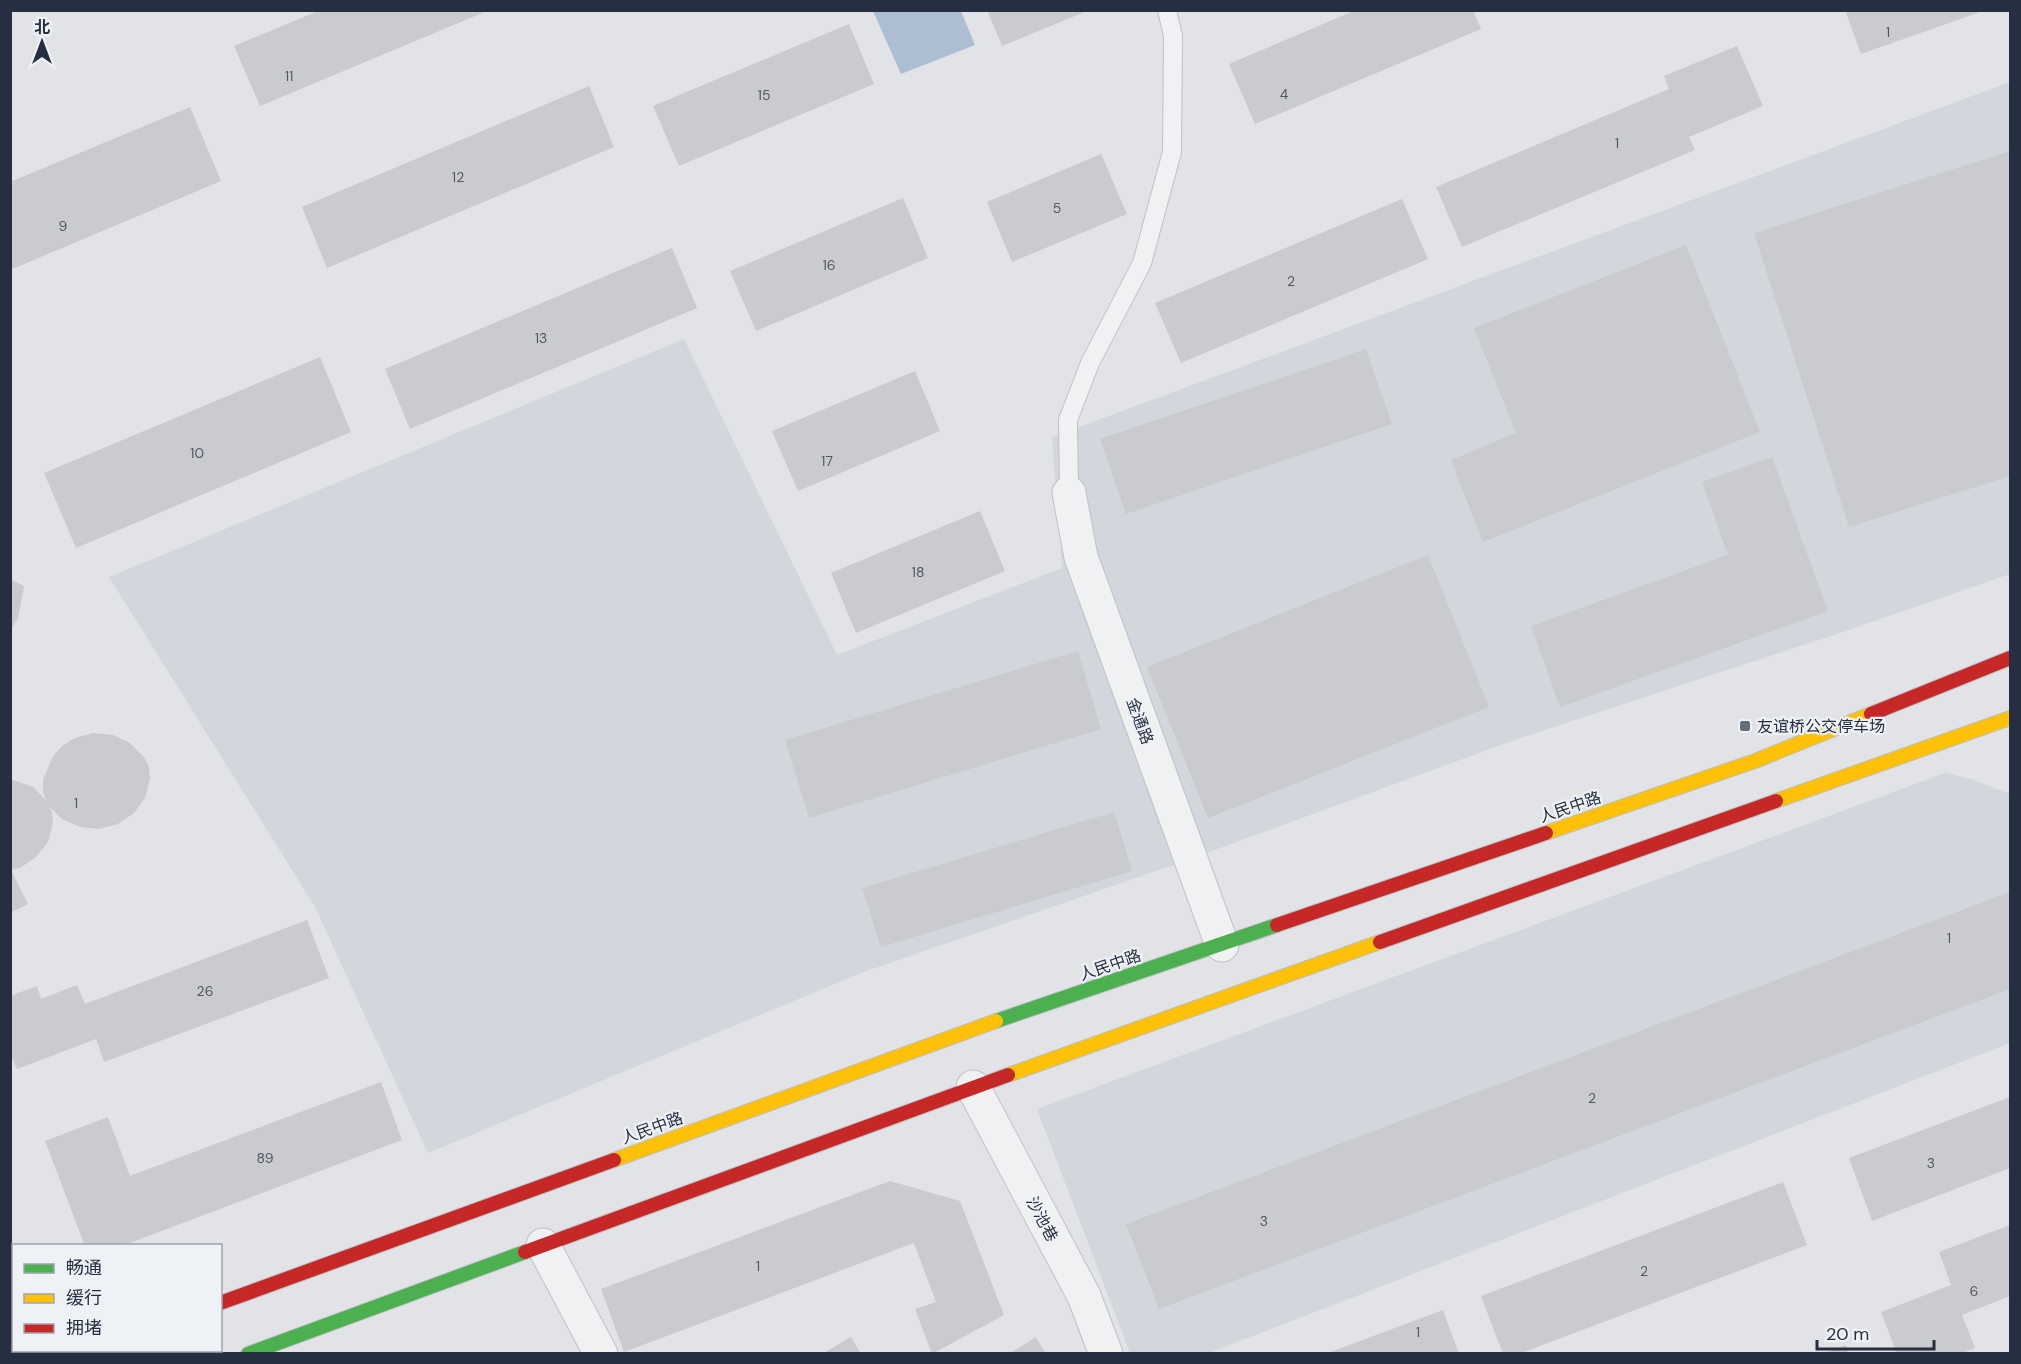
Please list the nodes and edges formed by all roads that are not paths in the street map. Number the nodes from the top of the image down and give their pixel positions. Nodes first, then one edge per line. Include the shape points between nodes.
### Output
1 (1167, 10) edge
2 (1069, 493) joint
3 (2010, 658) edge
4 (2010, 719) edge
5 (1222, 945) junction
6 (973, 1087) junction
7 (543, 1245) junction
8 (222, 1302) edge
9 (248, 1353) edge
10 (601, 1353) edge
11 (1106, 1353) edge

1 - 2 lane via 1173,36 1172,152 1142,263 1090,363 1068,420
2 - 5 street, 金通路 via 1081,557
3 - 5 main road, 人民中路 via 1755,761
4 - 6 main road
5 - 8 main road, 人民中路 via 961,1033
6 - 7 main road
6 - 11 street, 沙池巷 via 1084,1296
7 - 9 main road
7 - 10 street

